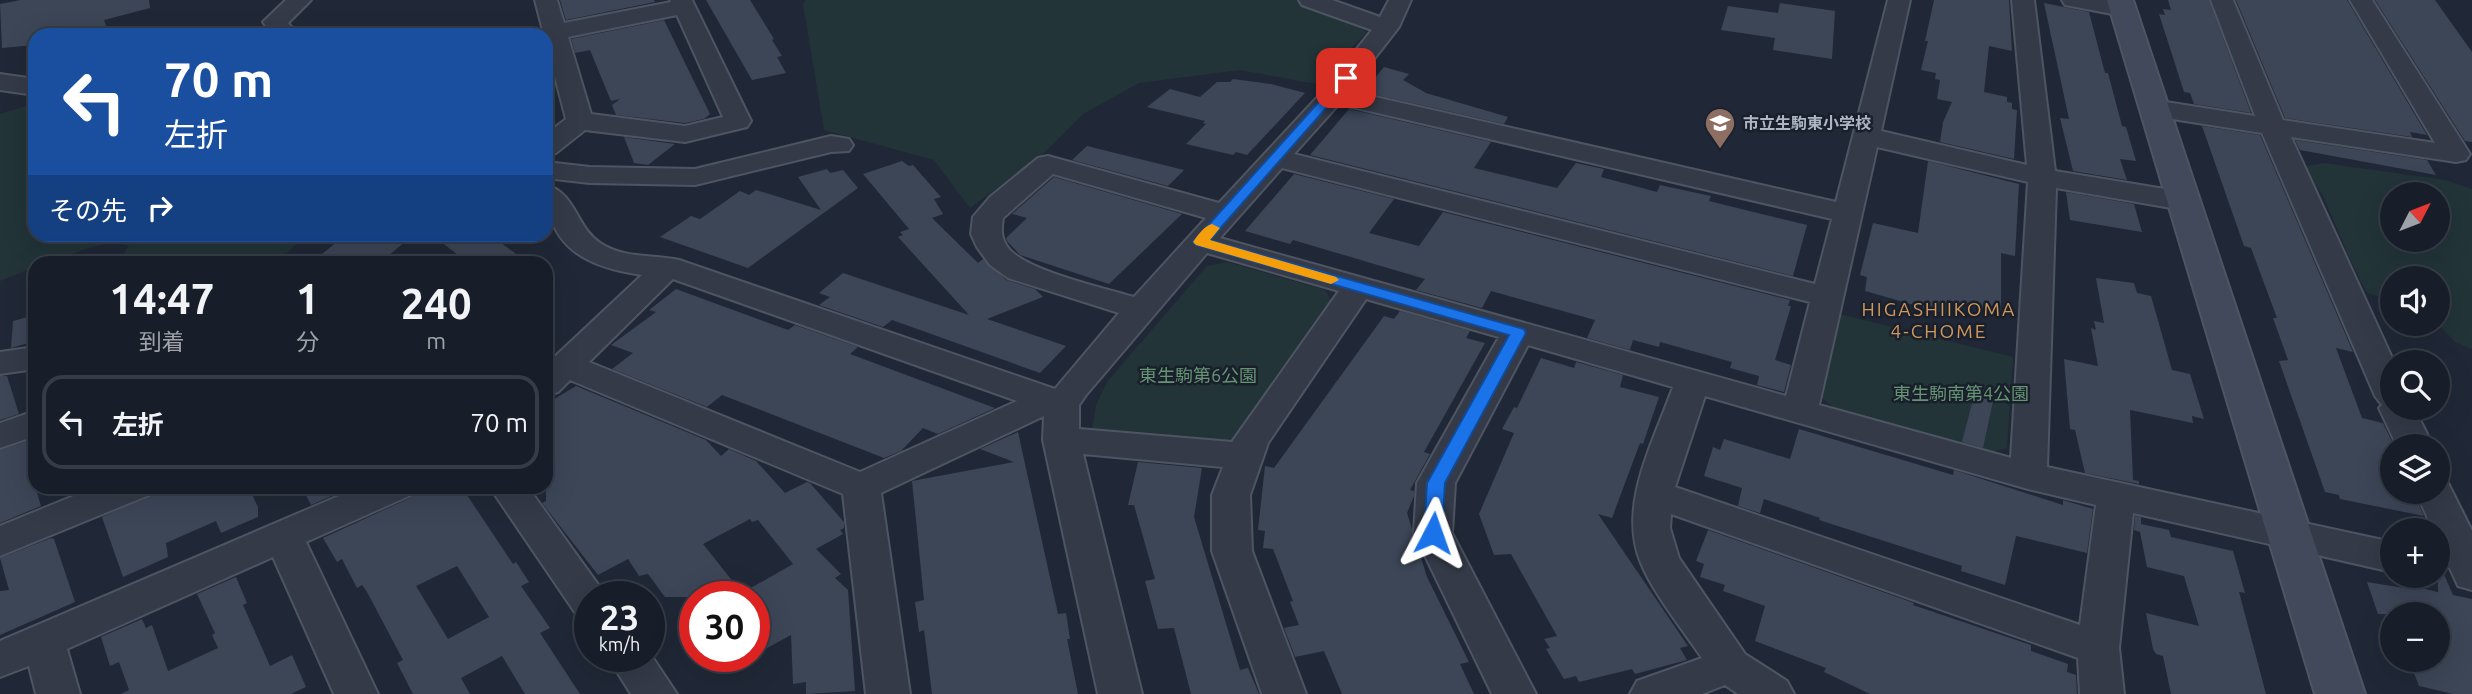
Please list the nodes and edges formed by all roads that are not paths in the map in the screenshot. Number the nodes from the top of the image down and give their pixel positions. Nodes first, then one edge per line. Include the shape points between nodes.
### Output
1 (300, 0) edge
2 (546, 0) edge
3 (1310, 0) edge
4 (1899, 0) edge
5 (2023, 0) edge
6 (2073, 0) edge
7 (2221, 0) edge
8 (2361, 0) edge
9 (682, 3) edge
10 (2121, 5) edge
11 (1394, 13) edge
12 (280, 28) edge
13 (556, 32) junction
14 (556, 66) edge
15 (0, 82) edge
16 (28, 86) edge
17 (1333, 95) junction
18 (2153, 108) junction
19 (580, 121) junction
20 (2273, 127) junction
21 (1867, 136) junction
22 (553, 142) edge
23 (839, 145) dead end
24 (1276, 158) junction
25 (553, 171) edge
26 (2042, 177) junction
27 (553, 201) edge
28 (2183, 201) junction
29 (1225, 214) junction
30 (1848, 214) junction
31 (1201, 242) junction
32 (668, 267) junction
33 (1357, 288) junction
34 (1828, 297) junction
35 (1140, 309) junction
36 (1518, 333) junction
37 (28, 359) edge
38 (0, 363) edge
39 (2380, 369) edge
40 (555, 374) edge
41 (1692, 382) junction
42 (1056, 402) junction
43 (1800, 411) junction
44 (28, 426) edge
45 (0, 436) edge
46 (1061, 440) junction
47 (1243, 456) junction
48 (2028, 476) junction
49 (861, 487) junction
50 (117, 494) edge
51 (380, 494) edge
52 (513, 494) edge
53 (1654, 494) junction
54 (2116, 497) junction
55 (2450, 526) edge
56 (2289, 533) junction
57 (284, 537) junction
58 (0, 542) edge
59 (2380, 554) edge
60 (2450, 571) edge
61 (574, 581) edge
62 (44, 641) junction
63 (2098, 648) junction
64 (0, 660) edge
65 (1730, 666) junction
66 (639, 672) edge
67 (58, 694) edge
68 (356, 694) edge
69 (655, 694) edge
70 (888, 694) edge
71 (1120, 694) edge
72 (1284, 694) edge
73 (1514, 694) edge
74 (1651, 694) edge
75 (1772, 694) edge
76 (2102, 694) edge
77 (2340, 694) edge

1 - 12 street via 275,22
2 - 13 street
3 - 11 street
4 - 21 street
5 - 26 street
6 - 10 street
7 - 20 street
8 - 20 street via 2456,154
9 - 13 street
9 - 19 street via 738,121 685,134
10 - 18 street
11 - 17 street
13 - 14 street
14 - 19 street
15 - 16 street
17 - 24 street
17 - 30 street
18 - 20 street
18 - 28 street
19 - 22 street
20 - 39 street
21 - 26 street
21 - 30 street
23 - 25 street via 695,177
24 - 29 street
24 - 34 street
26 - 28 street
26 - 48 street
27 - 32 street via 573,235 590,250 638,267
28 - 56 street
29 - 31 street
29 - 35 street via 1048,164 988,217 986,234 992,247 1019,271
30 - 34 street
31 - 33 street
31 - 35 street
32 - 40 street
32 - 42 street
33 - 36 street
33 - 47 street
34 - 43 street
35 - 42 street
36 - 41 street
36 - 73 street via 1436,483 1433,533
37 - 38 street
40 - 49 street
41 - 43 street
41 - 53 street
42 - 46 street
42 - 49 street
43 - 48 street
44 - 45 street
46 - 47 street
46 - 71 street
47 - 72 street via 1231,495 1232,551
48 - 54 street
49 - 70 street
50 - 58 street
51 - 57 street
52 - 61 street
53 - 63 street
53 - 65 street via 1651,528 1660,562
54 - 56 street
54 - 63 street
55 - 60 street via 2472,576
56 - 59 street
56 - 77 street
57 - 62 street
57 - 68 street
62 - 64 street
62 - 67 street
63 - 76 street
65 - 74 street
65 - 75 street
66 - 69 street

